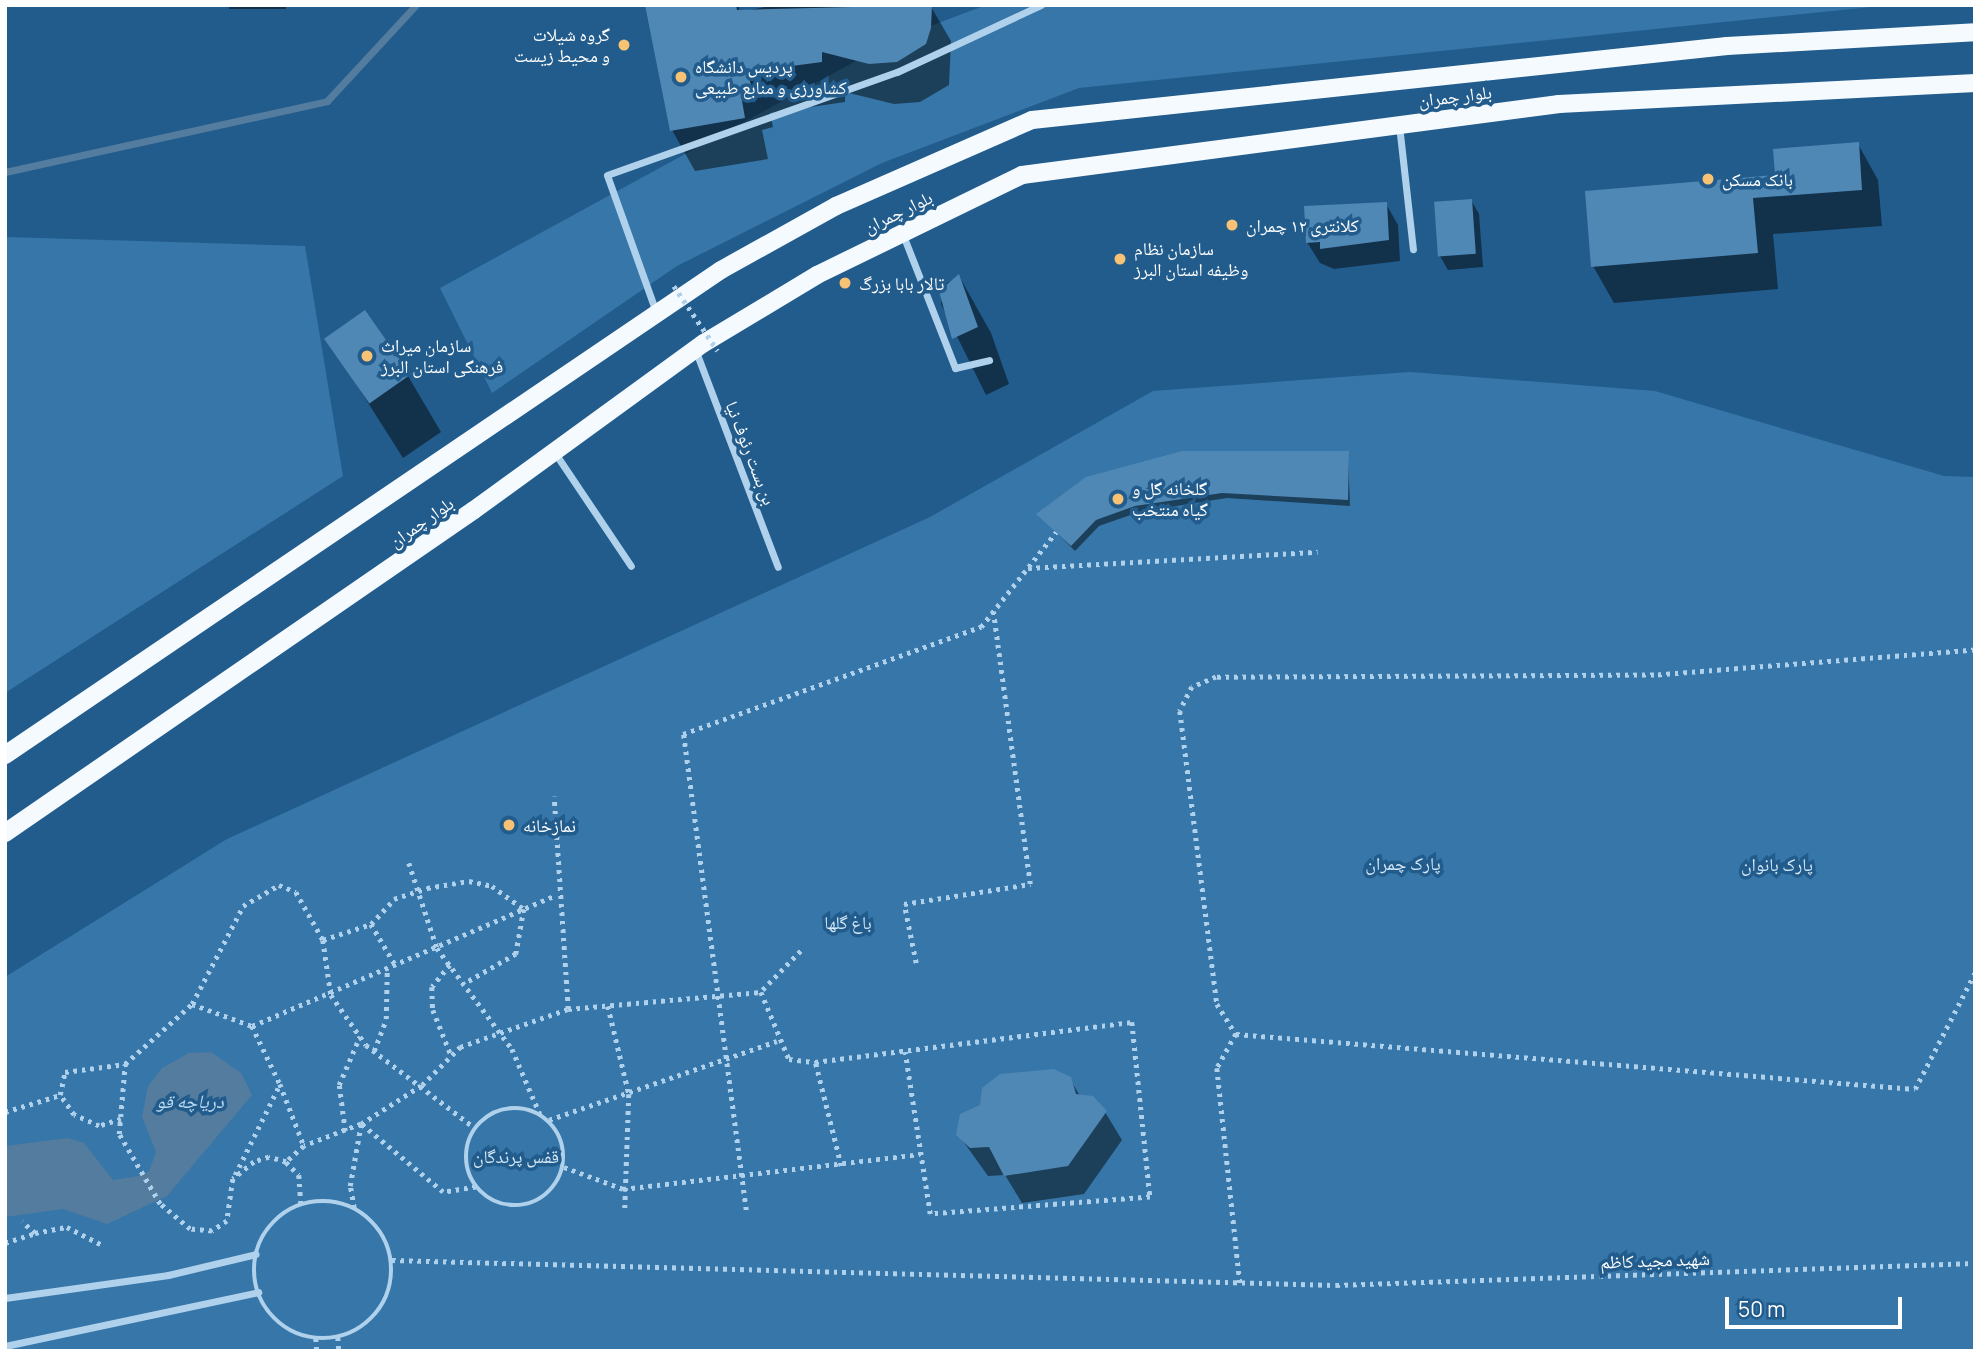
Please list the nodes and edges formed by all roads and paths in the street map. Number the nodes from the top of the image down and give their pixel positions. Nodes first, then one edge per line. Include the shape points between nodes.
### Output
1 (1041, 5) edge
2 (1975, 32) edge
3 (1975, 83) edge
4 (1399, 125) junction
5 (903, 234) junction
6 (1413, 249) dead end
7 (674, 286) dead end
8 (657, 313) junction
9 (695, 349) junction
10 (718, 351) dead end
11 (989, 360) dead end
12 (554, 452) junction
13 (1056, 532) dead end
14 (1318, 552) dead end
15 (631, 566) dead end
16 (778, 568) dead end
17 (1027, 568) junction
18 (993, 611) junction
19 (1975, 650) edge
20 (5, 755) edge
21 (554, 796) dead end
22 (5, 833) edge
23 (409, 863) dead end
24 (419, 890) junction
25 (556, 895) junction
26 (524, 909) junction
27 (371, 924) junction
28 (323, 940) junction
29 (437, 947) junction
30 (801, 951) dead end
31 (916, 963) dead end
32 (450, 965) junction
33 (396, 966) junction
34 (387, 970) junction
35 (1975, 973) edge
36 (464, 984) junction
37 (761, 992) junction
38 (717, 994) junction
39 (331, 995) junction
40 (192, 1004) junction
41 (608, 1006) junction
42 (568, 1009) junction
43 (253, 1026) junction
44 (499, 1030) junction
45 (1236, 1034) junction
46 (360, 1037) junction
47 (778, 1041) junction
48 (374, 1051) junction
49 (905, 1052) junction
50 (727, 1054) junction
51 (451, 1056) junction
52 (815, 1062) junction
53 (125, 1064) junction
54 (280, 1084) junction
55 (422, 1085) junction
56 (629, 1094) junction
57 (60, 1095) junction
58 (5, 1112) edge
59 (541, 1115) junction
60 (121, 1119) junction
61 (549, 1120) junction
62 (361, 1124) junction
63 (475, 1128) junction
64 (345, 1130) junction
65 (304, 1146) junction
66 (920, 1154) junction
67 (286, 1162) junction
68 (841, 1166) junction
69 (564, 1167) junction
70 (746, 1172) junction
71 (233, 1179) junction
72 (475, 1186) junction
73 (623, 1189) junction
74 (301, 1204) junction
75 (354, 1208) junction
76 (625, 1208) dead end
77 (746, 1210) dead end
78 (22, 1222) dead end
79 (35, 1233) junction
80 (5, 1243) edge
81 (101, 1244) dead end
82 (256, 1254) junction
83 (392, 1260) junction
84 (1975, 1263) edge
85 (1240, 1284) junction
86 (258, 1292) junction
87 (5, 1298) edge
88 (338, 1337) junction
89 (316, 1338) junction
90 (5, 1346) edge
91 (317, 1351) edge
92 (339, 1351) edge

1 - 8 street via 897,72 607,175
2 - 8 main road, بلوار چمران via 1713,47 1032,120 836,206
3 - 4 main road, بلوار چمران via 1728,91
4 - 5 main road, بلوار چمران via 1022,175
4 - 6 street
5 - 9 main road, بلوار چمران via 817,275
5 - 11 street via 955,369
7 - 10 path, bridge
8 - 20 main road, بلوار چمران
9 - 12 main road, بلوار چمران
9 - 16 street, بن بست رئوف نیا
12 - 15 street
12 - 22 main road, بلوار چمران
13 - 17 path
14 - 17 path
17 - 18 path
18 - 31 path via 1030,884 904,904
18 - 38 path via 981,627 683,734
19 - 45 path via 1654,675 1216,677 1192,687 1181,711 1215,990
21 - 25 path
23 - 24 path
24 - 26 path via 469,881 492,886
24 - 27 path via 394,899
24 - 29 path
25 - 26 path
25 - 42 path
26 - 29 path
26 - 36 path via 516,954
27 - 28 path
27 - 33 path
28 - 39 path
28 - 40 path via 296,892 279,885 243,906 224,932
29 - 32 path
29 - 33 path
30 - 37 path
32 - 36 path
32 - 51 path via 432,988 433,1010
33 - 34 path
34 - 39 path
34 - 48 path via 386,1018
35 - 45 path via 1914,1089
36 - 44 path
37 - 38 path
37 - 47 path
38 - 41 path
38 - 50 path
39 - 43 path
39 - 46 path
40 - 43 path
40 - 53 path
41 - 42 path
41 - 56 path
42 - 44 path
43 - 54 path
44 - 51 path
44 - 59 path
45 - 85 path via 1217,1068
46 - 48 path
46 - 64 path via 339,1085
47 - 50 path
47 - 52 path via 789,1059
48 - 55 path
49 - 52 path
49 - 66 path
49 - 66 path via 1132,1022 1150,1197 930,1214
50 - 56 path
50 - 70 path
51 - 55 path
52 - 68 path
53 - 57 path via 65,1072
53 - 60 path
54 - 65 path
54 - 71 path
55 - 62 path
55 - 63 path
56 - 61 path
56 - 73 path
57 - 58 path
57 - 60 path via 74,1115 99,1126
59 - 61 path
59 - 63 path via 502,1109
60 - 71 path via 119,1134 139,1174 160,1204 190,1229 212,1231 226,1221
61 - 69 path via 559,1134
62 - 64 path
62 - 72 path via 443,1192
62 - 75 path via 350,1186
63 - 72 path via 466,1157
64 - 65 path
65 - 67 path
66 - 68 path
67 - 71 path via 269,1157
67 - 74 path via 299,1175
68 - 70 path
69 - 72 path via 546,1196 531,1204 501,1204
69 - 73 path
70 - 73 path
70 - 77 path
73 - 76 path
74 - 75 path
74 - 82 path via 265,1232
75 - 83 path via 372,1221
78 - 79 path
79 - 80 path
79 - 81 path via 67,1227
82 - 86 path
82 - 87 street via 168,1275
83 - 85 path, شهید مجید کاظم
83 - 88 path via 385,1300 373,1317
84 - 85 path, شهید مجید کاظم via 1336,1285
86 - 89 path via 281,1324
86 - 90 street
88 - 89 path
88 - 92 path
89 - 91 path

